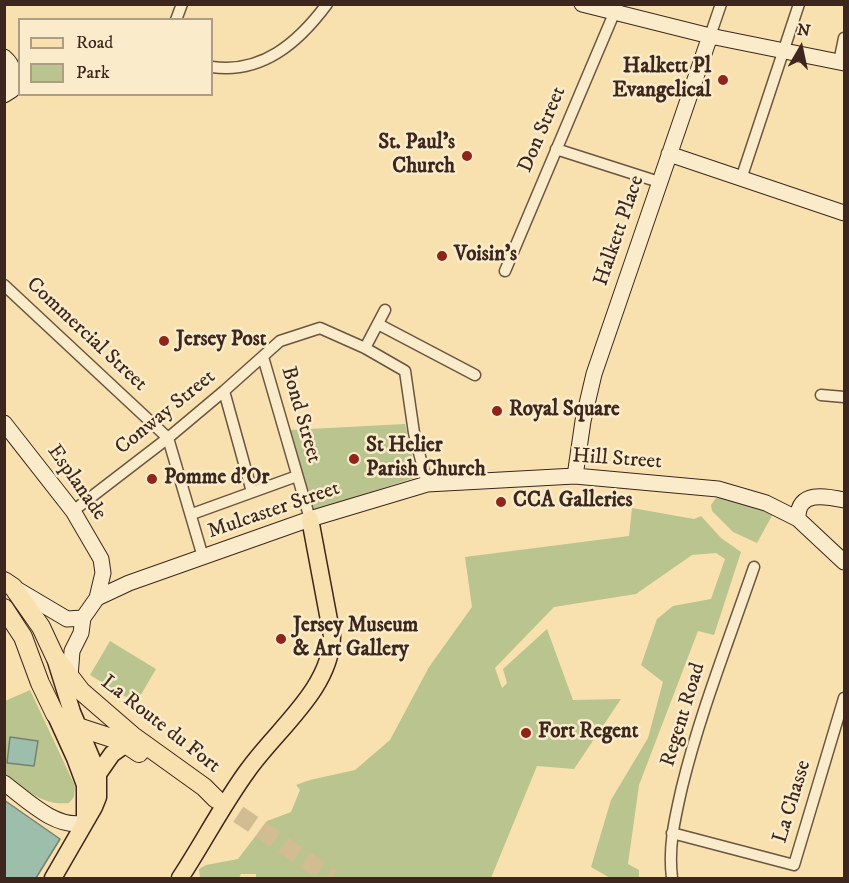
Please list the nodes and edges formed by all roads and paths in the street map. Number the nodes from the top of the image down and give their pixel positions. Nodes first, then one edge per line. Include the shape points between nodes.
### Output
1 (327, 4) edge
2 (582, 4) edge
3 (721, 4) edge
4 (799, 4) edge
5 (616, 9) edge
6 (710, 36) junction
7 (844, 38) edge
8 (783, 50) junction
9 (4, 57) edge
10 (842, 63) edge
11 (213, 67) edge
12 (8, 93) edge
13 (556, 149) junction
14 (669, 154) junction
15 (741, 178) junction
16 (659, 182) junction
17 (844, 213) edge
18 (505, 271) dead end
19 (4, 285) edge
20 (385, 310) dead end
21 (378, 324) junction
22 (365, 348) junction
23 (263, 357) junction
24 (475, 375) dead end
25 (224, 392) junction
26 (821, 395) dead end
27 (844, 397) edge
28 (4, 423) edge
29 (168, 438) junction
30 (297, 476) junction
31 (575, 476) junction
32 (427, 484) junction
33 (252, 492) junction
34 (844, 500) edge
35 (73, 511) junction
36 (192, 514) junction
37 (310, 519) junction
38 (798, 519) junction
39 (203, 557) junction
40 (844, 562) edge
41 (754, 567) dead end
42 (103, 573) junction
43 (129, 583) junction
44 (9, 584) edge
45 (97, 598) junction
46 (4, 608) edge
47 (83, 618) junction
48 (55, 657) junction
49 (75, 684) junction
50 (844, 698) edge
51 (55, 714) junction
52 (78, 728) junction
53 (126, 744) junction
54 (98, 774) junction
55 (4, 783) edge
56 (85, 822) junction
57 (672, 833) junction
58 (53, 879) edge
59 (180, 879) edge
60 (672, 879) edge

1 - 11 street via 298,39 271,58 247,67
2 - 5 main road
3 - 6 street, Halkett Place
4 - 8 street
5 - 6 main road
5 - 13 street, Don Street
6 - 8 main road
6 - 14 main road, Halkett Place
7 - 10 street
8 - 10 main road
8 - 15 street
9 - 12 main road via 14,71
13 - 16 street
13 - 18 street, Don Street
14 - 15 main road
14 - 16 main road, Halkett Place
15 - 17 main road
16 - 31 main road, Halkett Place via 594,374
19 - 29 street, Commercial Street
20 - 21 street
21 - 22 street
21 - 24 street
22 - 23 street, Conway Street via 320,328 280,341
22 - 32 street via 405,371 414,433
23 - 25 street, Conway Street
23 - 30 street, Bond Street
25 - 29 street, Conway Street
25 - 33 street
26 - 27 street
28 - 35 main road, Esplanade
29 - 35 street, Conway Street
29 - 36 street
30 - 33 street
30 - 37 street, Bond Street
31 - 32 main road, Hill Street
31 - 38 main road, Hill Street via 718,489 766,503
32 - 37 main road, Mulcaster Street
33 - 36 street
34 - 38 main road via 815,496 804,501
35 - 42 main road, Esplanade via 101,559
36 - 39 street
37 - 39 main road, Mulcaster Street
37 - 59 main road via 332,636 328,663 317,684 246,772
38 - 40 main road, Hill Street
39 - 43 main road, Mulcaster Street
41 - 57 street, Regent Road via 692,748
42 - 43 main road
42 - 45 main road
43 - 45 main road, Mulcaster Street
44 - 47 main road via 67,619
44 - 48 highway, La Route du Fort via 41,627
45 - 47 main road
46 - 51 highway via 23,637
47 - 49 main road via 72,651
48 - 49 highway, La Route du Fort
48 - 52 main road
49 - 53 highway, La Route du Fort via 133,736 216,799 201,794
50 - 57 street, La Chasse via 794,865
51 - 52 highway
51 - 56 main road via 85,785
52 - 53 highway
52 - 54 main road
53 - 54 main road via 112,754
54 - 56 main road via 98,797
55 - 56 main road via 47,814 72,825
56 - 58 main road
57 - 60 street, Regent Road

